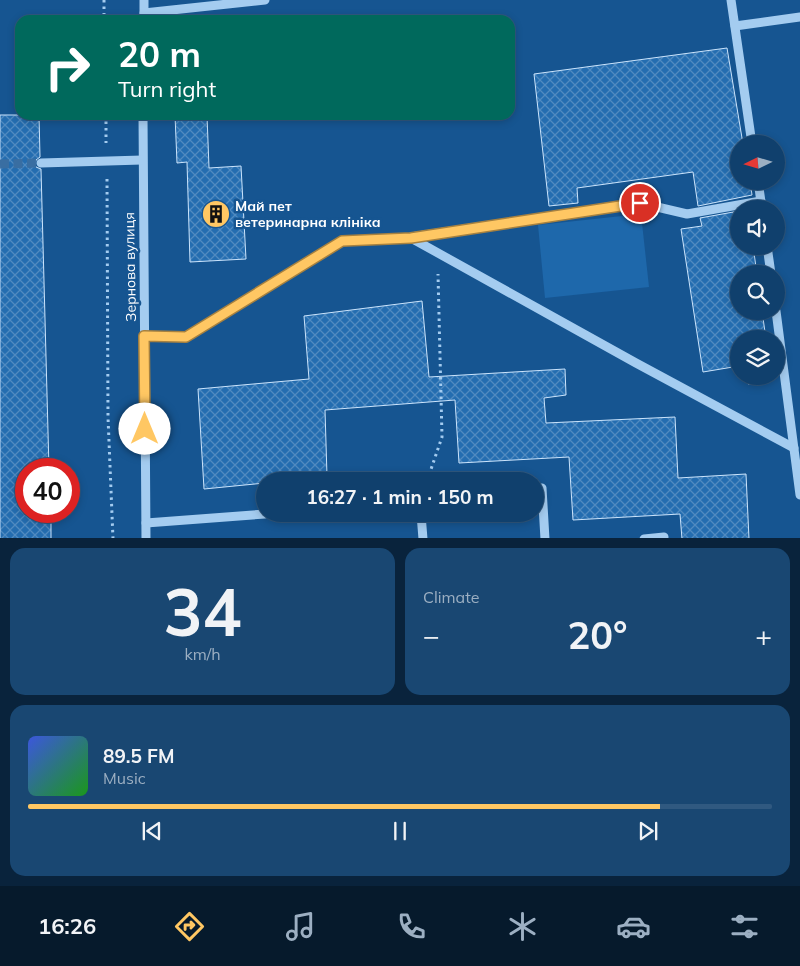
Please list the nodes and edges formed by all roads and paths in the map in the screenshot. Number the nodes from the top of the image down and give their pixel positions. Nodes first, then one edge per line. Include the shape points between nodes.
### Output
1 (104, 0) edge
2 (144, 0) edge
3 (265, 0) edge
4 (731, 0) edge
5 (104, 15) edge
6 (144, 15) edge
7 (158, 15) edge
8 (800, 17) edge
9 (735, 26) junction
10 (106, 120) edge
11 (142, 120) edge
12 (751, 135) edge
13 (142, 160) junction
14 (106, 161) junction
15 (40, 163) tunnel mouth
16 (730, 209) edge
17 (411, 238) junction
18 (438, 252) junction
19 (777, 320) edge
20 (144, 336) junction
21 (794, 448) junction
22 (430, 472) edge
23 (800, 495) edge
24 (256, 515) edge
25 (544, 521) edge
26 (146, 522) junction
27 (422, 522) edge
28 (664, 537) dead end
29 (113, 538) edge
30 (146, 538) edge
31 (424, 538) edge
32 (545, 538) edge
33 (644, 538) edge

1 - 5 path
2 - 6 street
3 - 7 street
4 - 9 street
8 - 9 street
9 - 12 street
10 - 14 path
11 - 13 street, Зернова вулиця
13 - 14 street
13 - 20 street, Зернова вулиця
14 - 15 street
14 - 29 path via 108,417
16 - 17 street via 687,214 640,203
17 - 18 street
17 - 20 street via 342,241 186,337
18 - 21 street
18 - 22 path via 442,438
19 - 21 street
20 - 26 street, Зернова вулиця
21 - 23 street
24 - 26 street
25 - 32 street
26 - 30 street, Зернова вулиця
27 - 31 street
28 - 33 street

